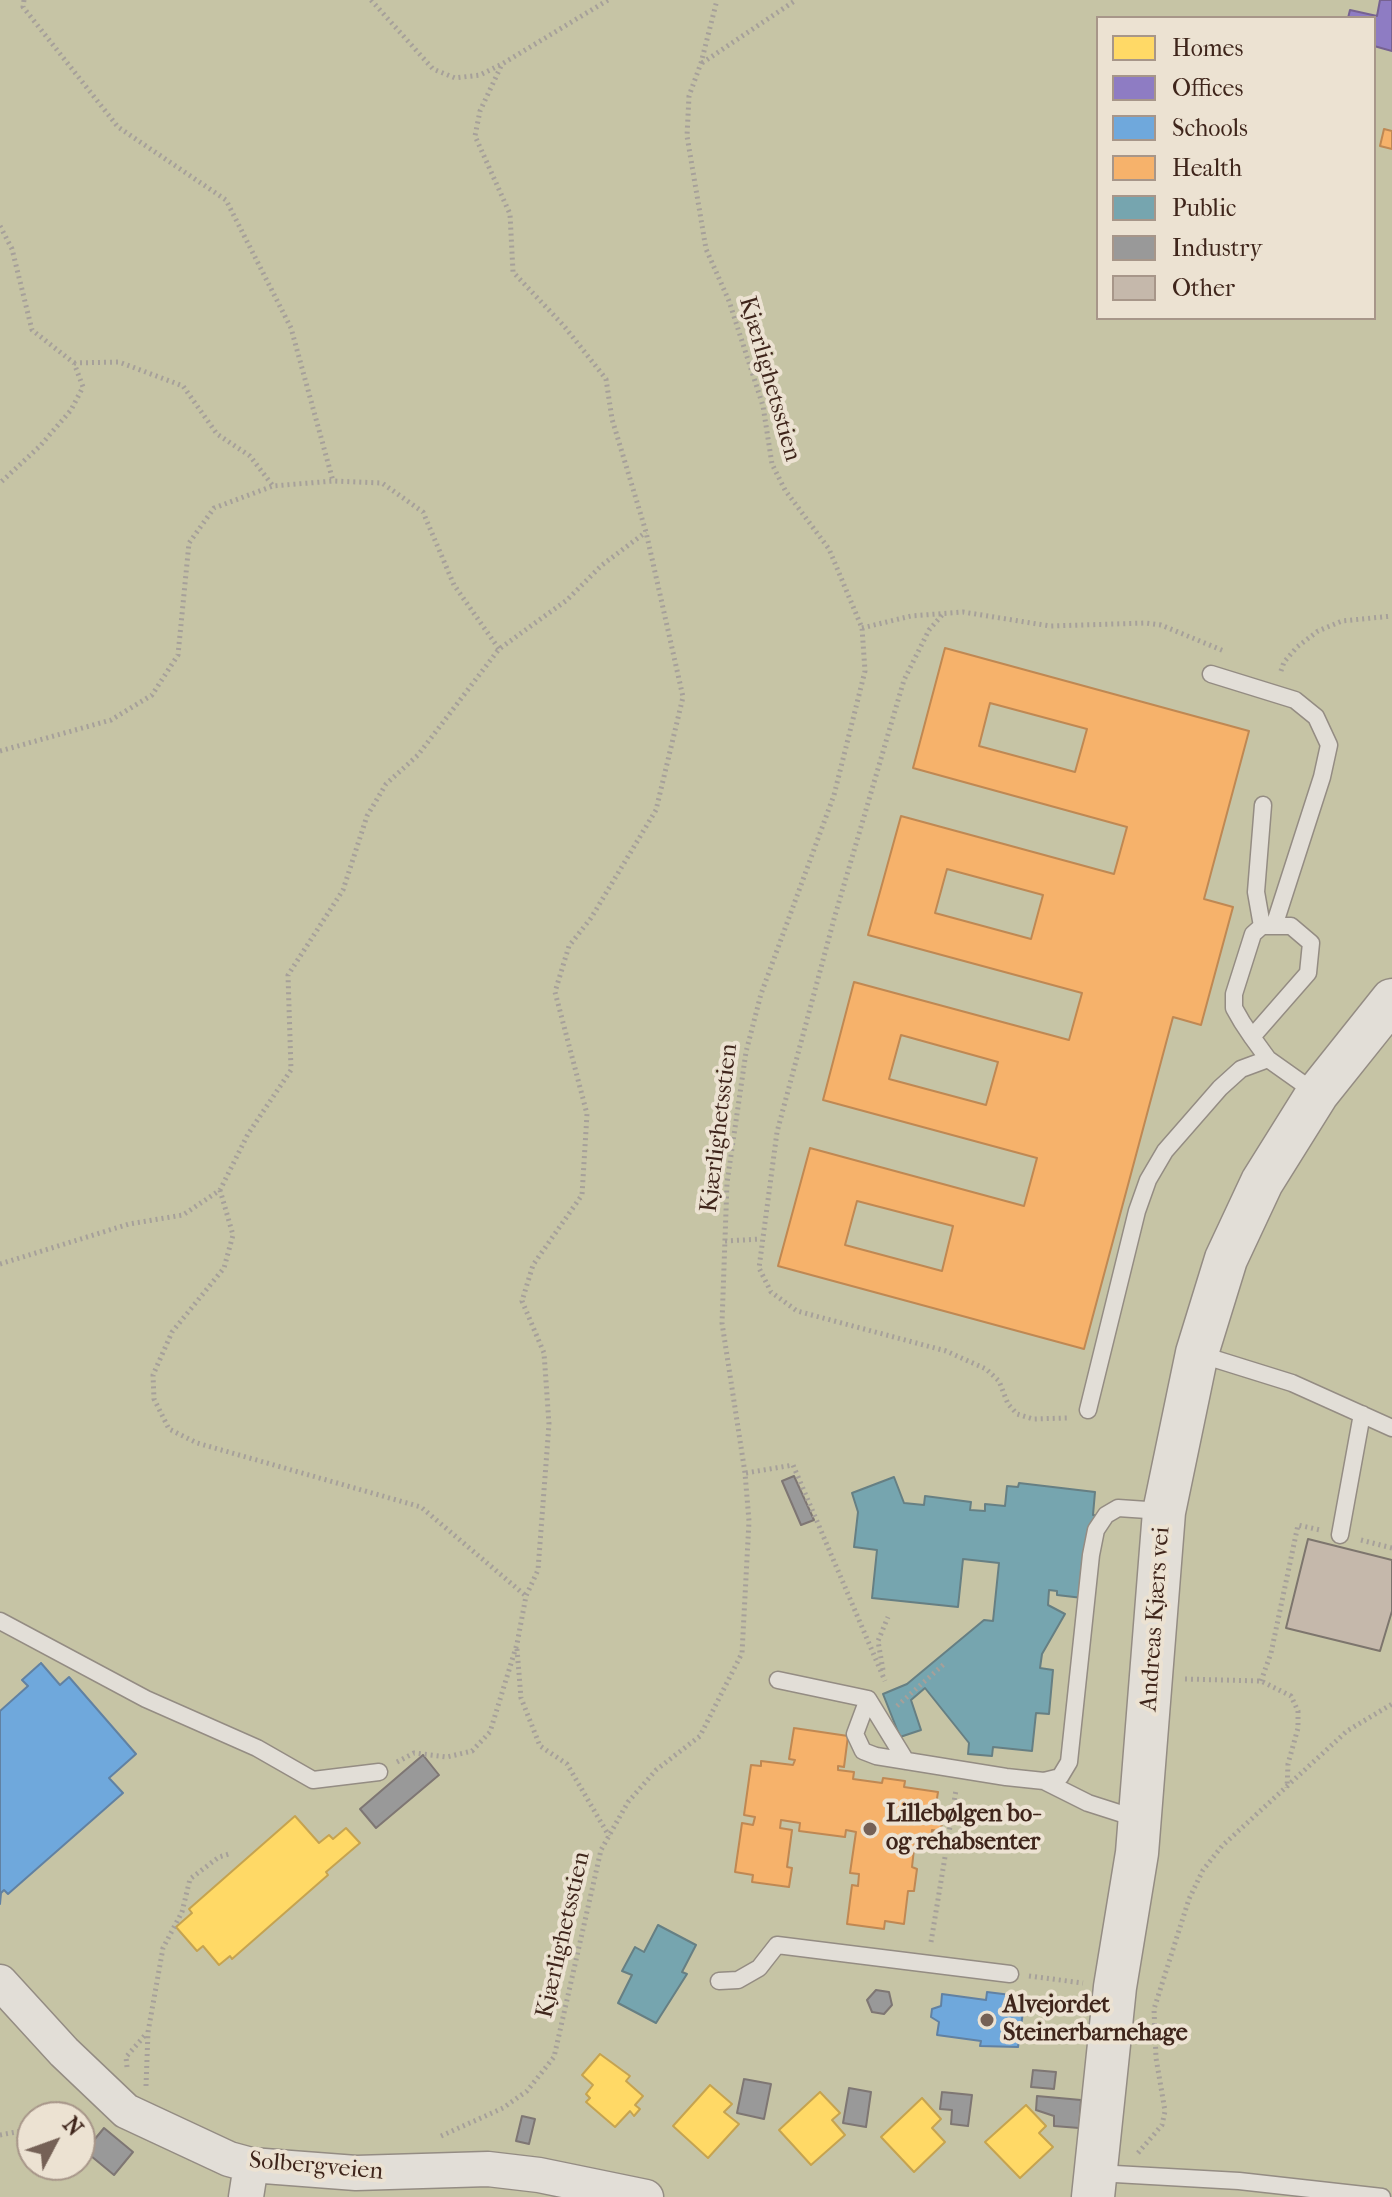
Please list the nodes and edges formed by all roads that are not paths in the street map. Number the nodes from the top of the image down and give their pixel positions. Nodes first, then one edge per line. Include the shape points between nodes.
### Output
1 (1211, 674) dead end
2 (1263, 805) dead end
3 (1268, 925) junction
4 (1392, 1000) edge
5 (1252, 1037) junction
6 (1268, 1059) junction
7 (1317, 1094) junction
8 (1197, 1353) junction
9 (1088, 1410) road end
10 (1362, 1414) junction
11 (1392, 1428) edge
12 (1164, 1512) junction
13 (1340, 1535) road end
14 (0, 1621) edge
15 (778, 1680) dead end
16 (868, 1699) junction
17 (906, 1761) junction
18 (379, 1772) road end
19 (1044, 1781) junction
20 (1139, 1820) junction
21 (1010, 1974) road end
22 (719, 1981) dead end
23 (0, 1982) edge
24 (249, 2181) edge
25 (1102, 2182) edge
26 (388, 2186) edge
27 (646, 2197) edge
28 (1382, 2197) edge

1 - 3 lane via 1295,700 1325,731 1329,752
2 - 3 lane via 1256,892
3 - 5 lane via 1247,947 1234,994 1234,1008
3 - 5 lane via 1303,933 1311,943 1312,961 1304,979
4 - 7 street, Andreas Kjærs vei
5 - 6 lane
6 - 7 lane
6 - 9 lane via 1241,1069 1220,1088 1165,1151 1148,1180
7 - 8 street, Andreas Kjærs vei via 1243,1218
8 - 10 lane via 1292,1383
8 - 12 street, Andreas Kjærs vei
10 - 11 lane
10 - 13 lane
12 - 19 lane via 1118,1508 1096,1530 1069,1762 1060,1777
12 - 20 street, Andreas Kjærs vei
14 - 18 lane via 313,1780
15 - 16 lane
16 - 17 lane
16 - 17 lane via 855,1734 863,1751
17 - 19 lane
19 - 20 lane
20 - 25 street, Andreas Kjærs vei via 1115,1987
21 - 22 lane via 777,1945 759,1968 738,1980
23 - 24 street, Solbergveien via 126,2111 196,2146
24 - 26 street, Solbergveien
25 - 28 lane via 1239,2181
26 - 27 street, Solbergveien via 436,2169 488,2169

